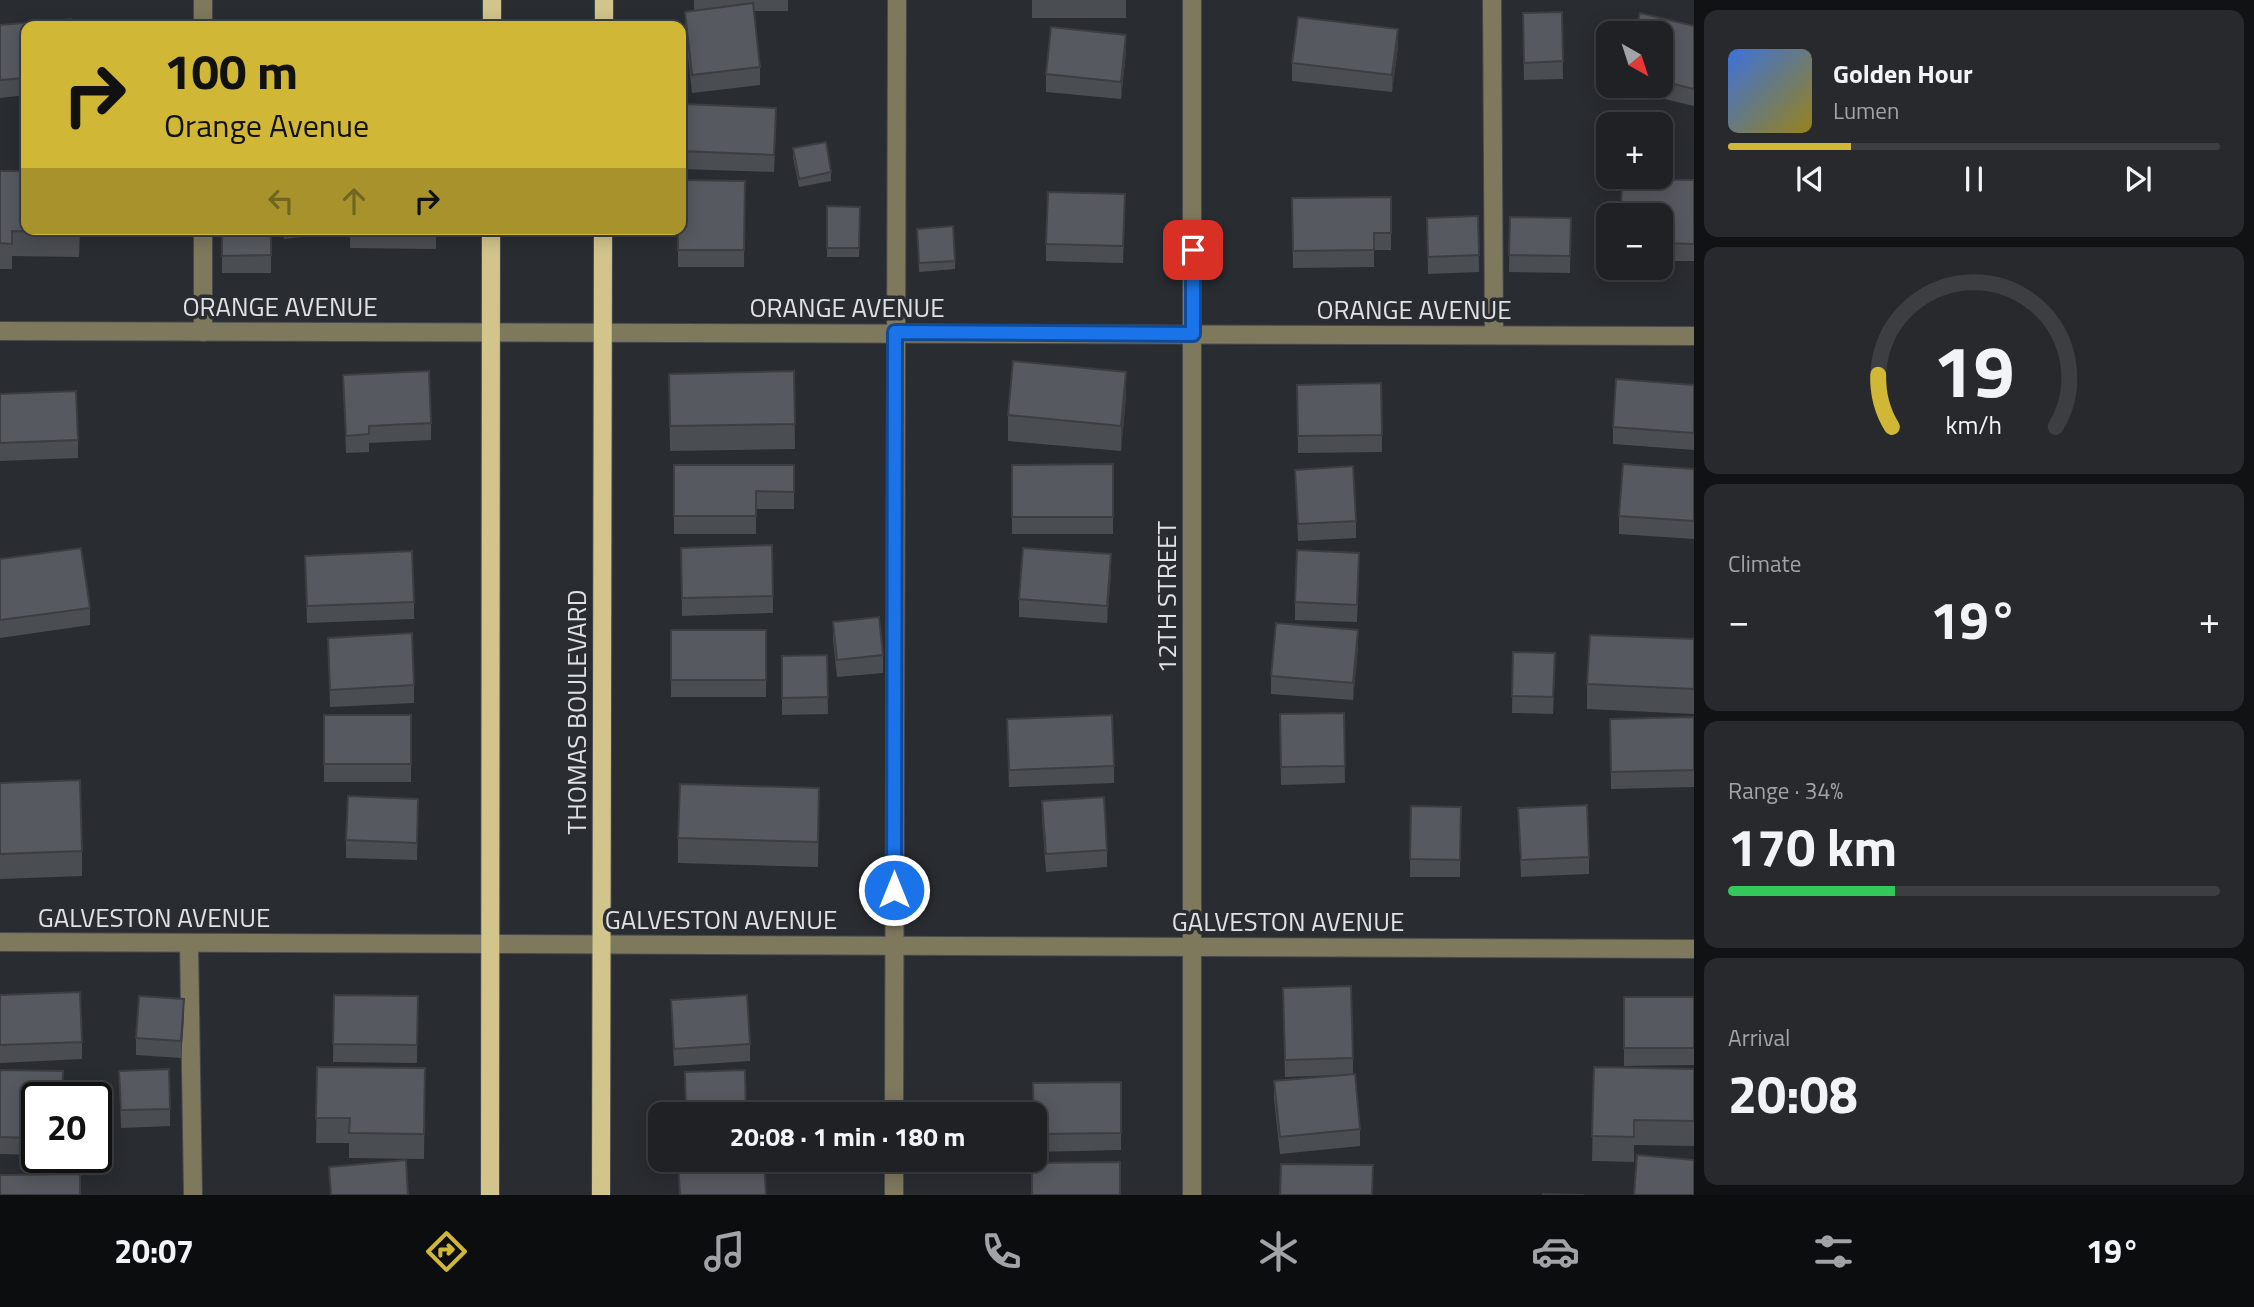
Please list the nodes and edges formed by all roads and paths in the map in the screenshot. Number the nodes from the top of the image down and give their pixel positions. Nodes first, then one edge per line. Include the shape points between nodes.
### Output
1 (203, 0) edge
2 (492, 0) edge
3 (604, 0) edge
4 (897, 0) edge
5 (1192, 0) edge
6 (1492, 0) edge
7 (203, 21) edge
8 (492, 21) edge
9 (604, 21) edge
10 (203, 235) edge
11 (491, 235) edge
12 (603, 235) edge
13 (0, 331) edge
14 (203, 332) junction
15 (895, 332) junction
16 (491, 333) junction
17 (603, 333) junction
18 (1193, 334) junction
19 (1494, 335) junction
20 (1694, 336) edge
21 (0, 942) edge
22 (189, 944) junction
23 (601, 944) junction
24 (490, 946) junction
25 (894, 946) junction
26 (1192, 947) junction
27 (1694, 949) edge
28 (894, 1102) edge
29 (894, 1172) edge
30 (193, 1195) edge
31 (490, 1195) edge
32 (601, 1195) edge
33 (894, 1195) edge
34 (1192, 1195) edge

1 - 7 street
2 - 8 main road
3 - 9 main road
4 - 15 street
5 - 18 street, 12TH STREET
6 - 19 street
10 - 14 street
11 - 16 main road
12 - 17 main road, THOMAS BOULEVARD
13 - 14 street, ORANGE AVENUE
14 - 16 street, ORANGE AVENUE
15 - 17 street, ORANGE AVENUE
15 - 18 street, ORANGE AVENUE
15 - 25 street
16 - 17 street, ORANGE AVENUE
16 - 24 main road
17 - 23 main road, THOMAS BOULEVARD
18 - 19 street, ORANGE AVENUE
18 - 26 street, 12TH STREET
19 - 20 street, ORANGE AVENUE
21 - 22 street, GALVESTON AVENUE
22 - 24 street, GALVESTON AVENUE
22 - 30 street
23 - 24 street, GALVESTON AVENUE
23 - 25 street, GALVESTON AVENUE
23 - 32 main road, THOMAS BOULEVARD
24 - 31 main road
25 - 26 street, GALVESTON AVENUE
25 - 28 street
26 - 27 street, GALVESTON AVENUE
26 - 34 street, 12TH STREET
29 - 33 street

